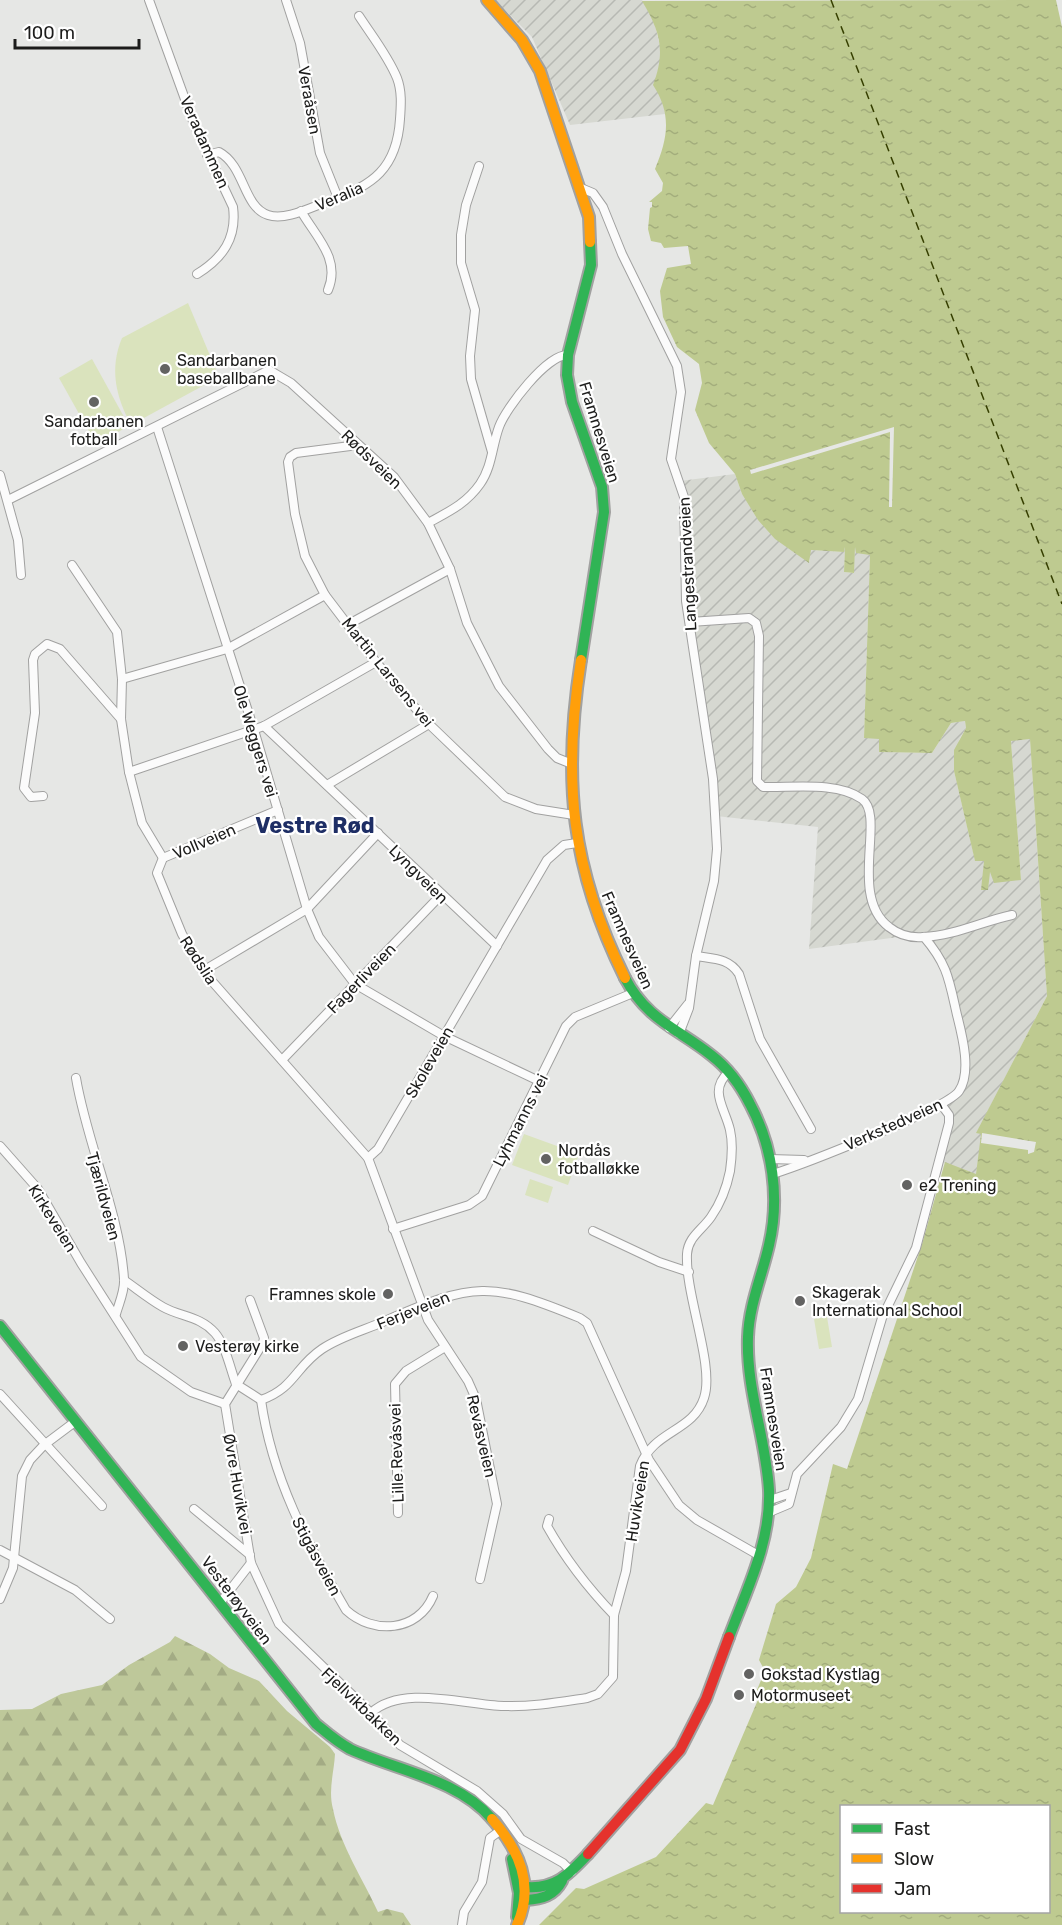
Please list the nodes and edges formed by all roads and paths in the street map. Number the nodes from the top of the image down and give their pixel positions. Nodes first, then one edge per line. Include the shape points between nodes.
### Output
1 (149, 0) edge
2 (286, 0) edge
3 (487, 0) edge
4 (359, 16) dead end
5 (207, 155) junction
6 (479, 166) dead end
7 (581, 188) junction
8 (338, 198) junction
9 (301, 211) junction
10 (197, 274) dead end
11 (328, 290) dead end
12 (568, 355) junction
13 (157, 427) junction
14 (358, 445) junction
15 (492, 452) junction
16 (0, 475) edge
17 (8, 500) junction
18 (428, 523) junction
19 (72, 565) dead end
20 (450, 569) junction
21 (21, 575) dead end
22 (325, 595) junction
23 (690, 622) junction
24 (349, 624) junction
25 (227, 649) junction
26 (376, 662) junction
27 (122, 679) junction
28 (121, 719) junction
29 (429, 724) junction
30 (264, 726) junction
31 (254, 730) junction
32 (572, 764) junction
33 (129, 772) junction
34 (327, 784) junction
35 (43, 796) dead end
36 (278, 810) junction
37 (574, 815) junction
38 (378, 833) junction
39 (577, 843) junction
40 (163, 858) junction
41 (440, 896) junction
42 (307, 909) junction
43 (1012, 915) dead end
44 (924, 937) junction
45 (496, 946) junction
46 (696, 956) junction
47 (203, 971) junction
48 (355, 984) junction
49 (633, 993) junction
50 (674, 1031) junction
51 (444, 1036) junction
52 (282, 1060) junction
53 (729, 1072) junction
54 (76, 1078) dead end
55 (539, 1081) junction
56 (941, 1104) junction
57 (811, 1129) dead end
58 (0, 1146) edge
59 (368, 1158) junction
60 (770, 1159) junction
61 (804, 1160) junction
62 (773, 1174) junction
63 (393, 1229) junction
64 (593, 1231) dead end
65 (688, 1272) junction
66 (124, 1280) junction
67 (250, 1300) dead end
68 (421, 1304) junction
69 (116, 1314) junction
70 (0, 1326) edge
71 (445, 1347) junction
72 (236, 1384) junction
73 (0, 1394) edge
74 (261, 1401) junction
75 (225, 1404) junction
76 (76, 1421) junction
77 (44, 1445) junction
78 (645, 1452) junction
79 (791, 1493) junction
80 (770, 1500) junction
81 (102, 1506) dead end
82 (194, 1509) dead end
83 (770, 1512) junction
84 (398, 1513) dead end
85 (549, 1519) dead end
86 (0, 1550) edge
87 (760, 1556) junction
88 (15, 1557) junction
89 (250, 1559) junction
90 (480, 1579) dead end
91 (433, 1596) dead end
92 (0, 1599) edge
93 (220, 1603) junction
94 (614, 1615) junction
95 (110, 1619) dead end
96 (371, 1713) junction
97 (501, 1830) junction
98 (572, 1872) junction
99 (524, 1893) joint
100 (462, 1925) edge

1 - 5 street, Veradammen
2 - 8 street, Veraåsen via 300,43 320,153
3 - 7 main road, Framnesveien via 522,40 540,71
4 - 8 street, Veralia via 398,80 399,137 381,174 366,186
5 - 9 street, Veralia via 219,152 232,162 261,213 282,216
5 - 10 street, Veradammen via 229,195 235,221 223,253
6 - 15 street via 460,235 461,263 476,310 471,380
7 - 12 main road, Framnesveien via 590,228 591,265
7 - 23 street, Langestrandveien via 593,193 603,207 680,374 671,459 684,497
8 - 9 street, Veralia
9 - 11 street, Veralia via 325,246 332,264
12 - 15 street via 547,364 516,401 500,425
12 - 32 main road, Framnesveien via 572,402 600,480 604,512 575,707
13 - 14 street, Rødsveien via 269,370 291,383
13 - 17 street
13 - 25 street, Ole Weggers vei
14 - 18 street, Rødsveien via 394,477
14 - 22 street, Martin Larsens vei via 290,457 300,540
15 - 18 street via 484,476 471,495 454,510
16 - 17 street
17 - 21 street via 18,540
18 - 20 street, Rødsveien
19 - 27 street via 117,632
20 - 24 street
20 - 32 street, Rødsveien via 467,623 499,686 548,749
22 - 24 street, Martin Larsens vei
22 - 25 street
23 - 44 street via 754,620 759,636 757,781 763,787 831,789 866,803 871,903 890,928 906,936
23 - 46 street, Langestrandveien via 716,816 716,870
24 - 26 street, Martin Larsens vei
25 - 27 street
25 - 31 street, Ole Weggers vei
26 - 29 street, Martin Larsens vei
26 - 30 street
27 - 28 street
28 - 33 street
28 - 35 street via 60,649 47,644 39,649 33,660 35,713 24,788 31,797
29 - 34 street
29 - 37 street, Martin Larsens vei via 505,797 536,809
30 - 31 street
30 - 34 street, Lyngveien
31 - 33 street
31 - 36 street, Ole Weggers vei
32 - 37 main road, Framnesveien
33 - 40 street via 142,823
34 - 38 street, Lyngveien
36 - 40 street, Vollveien
36 - 42 street, Ole Weggers vei
37 - 39 main road, Framnesveien
38 - 41 street, Lyngveien
38 - 42 street
39 - 45 street, Skoleveien via 564,845 546,860
39 - 49 main road, Framnesveien via 593,899
40 - 47 street, Rødslia via 157,873 162,888
41 - 45 street, Lyngveien
41 - 48 street, Fagerliveien
42 - 47 street
42 - 48 street, Ole Weggers vei via 319,937
43 - 44 street
44 - 56 street, Verkstedveien via 946,968 964,1052 962,1084 952,1098
45 - 51 street, Skoleveien
46 - 50 street, Langestrandveien via 689,1008
46 - 57 street via 734,965 760,1039
47 - 52 street, Rødslia
48 - 51 street, Ole Weggers vei
48 - 52 street, Fagerliveien
49 - 50 main road, Framnesveien via 644,1008
49 - 55 street, Lyhmanns vei via 570,1022
50 - 53 main road, Framnesveien via 716,1058
51 - 55 street, Ole Weggers vei
51 - 59 street, Skoleveien via 378,1149
52 - 59 street, Rødslia
53 - 60 main road, Framnesveien via 751,1104
53 - 65 street, Huvikveien via 718,1090 730,1129 729,1173 712,1215 689,1242
54 - 66 street, Tjærildveien via 90,1143 114,1220
55 - 63 street, Lyhmanns vei via 482,1196 469,1205
56 - 61 street, Verkstedveien
56 - 79 street via 949,1115 949,1123 923,1224 916,1248 882,1318 858,1399 852,1414 797,1474
58 - 69 street, Kirkeveien via 38,1188
59 - 63 street
60 - 61 street, Verkstedveien
60 - 62 main road, Framnesveien
61 - 62 street, Verkstedveien
62 - 80 main road, Framnesveien via 770,1241 748,1333
63 - 68 street
64 - 65 street
65 - 78 street, Huvikveien via 707,1385 698,1411
66 - 69 street, Tjærildveien
66 - 72 street via 161,1306 195,1316 206,1324 223,1346
67 - 72 street via 264,1338
68 - 71 street, Revåsveien
68 - 74 street, Ferjeveien via 324,1347 308,1359 279,1394
68 - 78 street, Ferjeveien via 464,1291 504,1290 580,1318 596,1338 615,1390
69 - 75 street via 132,1345 157,1370 191,1392
70 - 76 main road, Vesterøyveien
71 - 84 street, Lille Revåsvei via 406,1371 395,1384
71 - 90 street, Revåsveien via 476,1399 495,1492 496,1513
72 - 74 street
72 - 75 street
73 - 77 street
74 - 91 street, Stigåsveien via 274,1467 296,1519 346,1610 356,1619 386,1628 420,1615
75 - 89 street, Øvre Huvikvei
76 - 77 street
76 - 93 main road, Vesterøyveien
77 - 81 street
77 - 88 street via 22,1476
78 - 87 street, Ferjeveien via 679,1505 697,1521
78 - 94 street, Huvikveien via 626,1571
79 - 80 street
79 - 83 street via 789,1504
80 - 83 main road, Framnesveien
82 - 89 street
83 - 87 main road, Framnesveien
85 - 94 street via 547,1526 564,1553
86 - 88 street
87 - 98 main road, Framnesveien via 691,1732 670,1763
88 - 92 street via 10,1580
88 - 95 street via 75,1590
89 - 93 street
89 - 96 street, Fjellvikbakken via 279,1624
93 - 97 main road, Vesterøyveien via 302,1709 331,1736 349,1748 452,1789 477,1806
94 - 96 street, Huvikveien via 613,1677 598,1694 507,1706 416,1697 390,1700
96 - 98 street, Fjellvikbakken via 400,1745 477,1791 503,1814 522,1839
97 - 99 main road, Vesterøyveien
97 - 100 street via 490,1838 482,1882 464,1912
98 - 99 main road, Framnesveien via 550,1895

